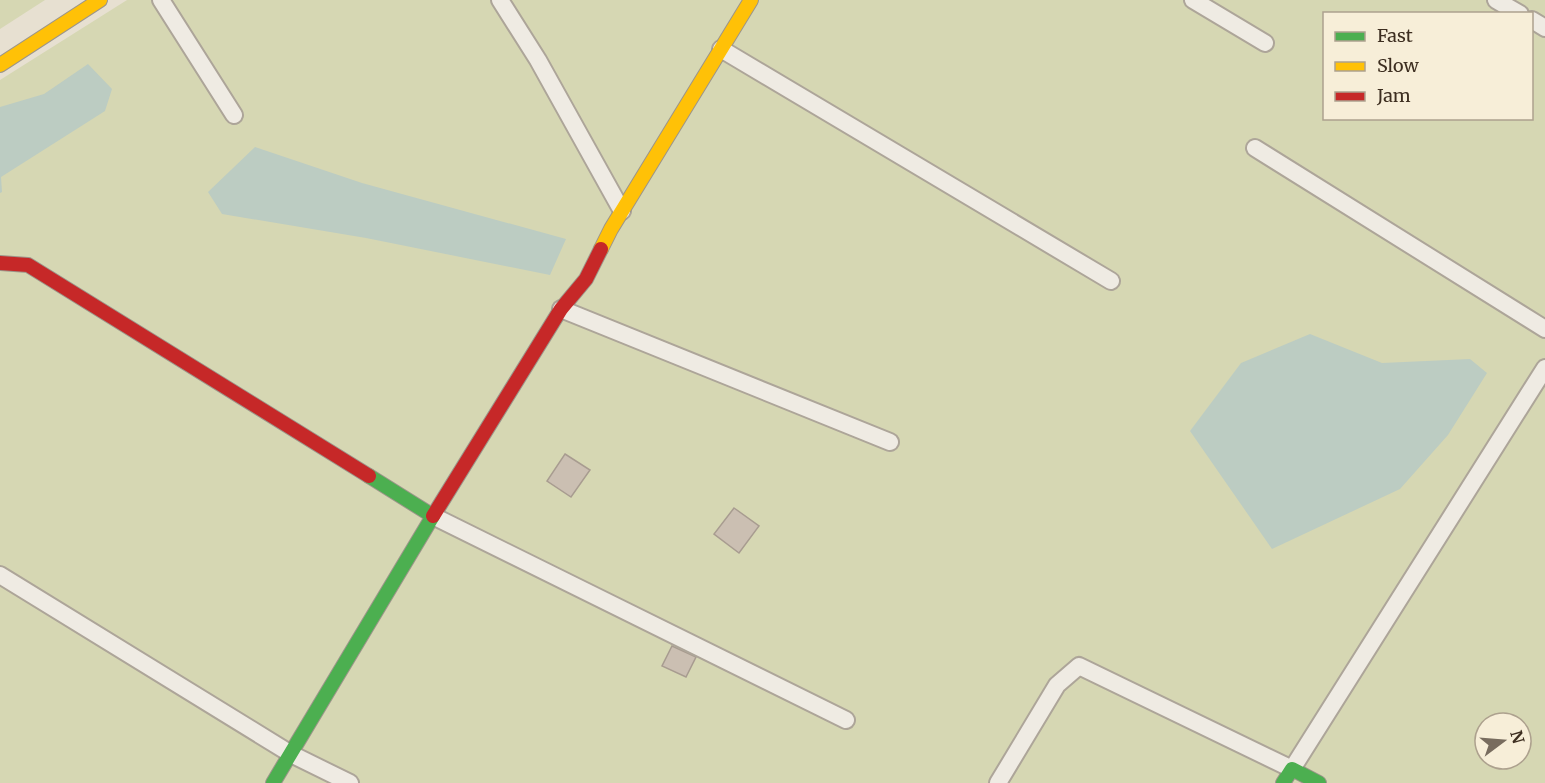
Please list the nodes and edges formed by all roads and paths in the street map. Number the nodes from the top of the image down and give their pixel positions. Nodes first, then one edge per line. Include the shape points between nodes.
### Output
1 (100, 0) edge
2 (161, 0) edge
3 (500, 0) edge
4 (751, 0) edge
5 (1193, 0) edge
6 (1496, 0) edge
7 (1517, 12) edge
8 (1266, 43) dead end
9 (721, 49) junction
10 (0, 65) edge
11 (234, 115) dead end
12 (1255, 148) dead end
13 (622, 211) junction
14 (0, 263) edge
15 (1111, 281) dead end
16 (561, 309) junction
17 (1545, 329) edge
18 (1545, 369) edge
19 (890, 442) dead end
20 (433, 516) junction
21 (0, 575) edge
22 (846, 720) dead end
23 (291, 754) junction
24 (1288, 776) edge
25 (273, 783) edge
26 (350, 783) edge
27 (998, 783) edge
28 (1319, 783) edge

1 - 10 street
2 - 11 lane
3 - 13 lane
4 - 9 street
5 - 8 lane
6 - 7 lane
9 - 13 street
9 - 15 lane
12 - 17 lane
13 - 16 street via 586,279
14 - 20 street via 28,265
16 - 19 lane
16 - 20 street
18 - 24 lane
20 - 22 lane
20 - 23 street
21 - 23 lane
23 - 25 street
23 - 26 lane
24 - 27 lane via 1079,666 1057,685
24 - 28 street

